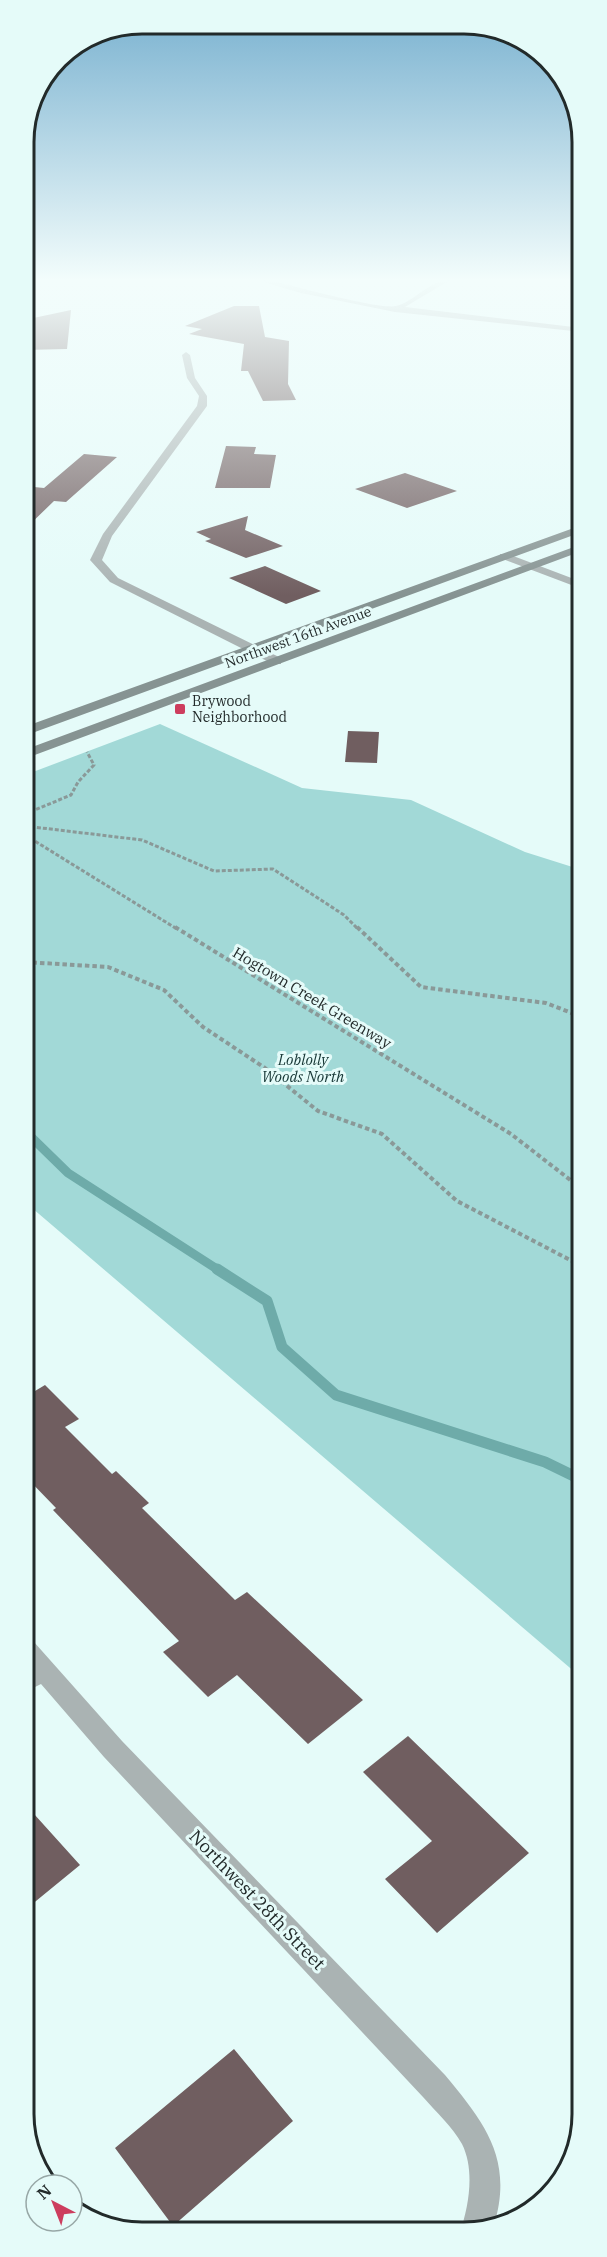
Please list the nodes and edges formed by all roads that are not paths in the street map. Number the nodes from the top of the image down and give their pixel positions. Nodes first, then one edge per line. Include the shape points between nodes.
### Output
1 (196, 385) edge
2 (572, 532) edge
3 (572, 551) edge
4 (504, 556) junction
5 (531, 566) junction
6 (572, 582) edge
7 (252, 649) junction
8 (278, 661) junction
9 (35, 728) edge
10 (35, 751) edge
11 (34, 1671) edge
12 (480, 2222) edge

1 - 7 street via 203,396 202,406 107,536 96,560 114,580
2 - 4 main road, Northwest 16th Avenue
3 - 5 main road, Northwest 16th Avenue
4 - 5 street
4 - 7 main road, Northwest 16th Avenue
5 - 6 street
5 - 8 main road, Northwest 16th Avenue
7 - 8 street
7 - 9 main road, Northwest 16th Avenue
8 - 10 main road, Northwest 16th Avenue
11 - 12 street, Northwest 28th Street via 434,2086 472,2133 482,2156

